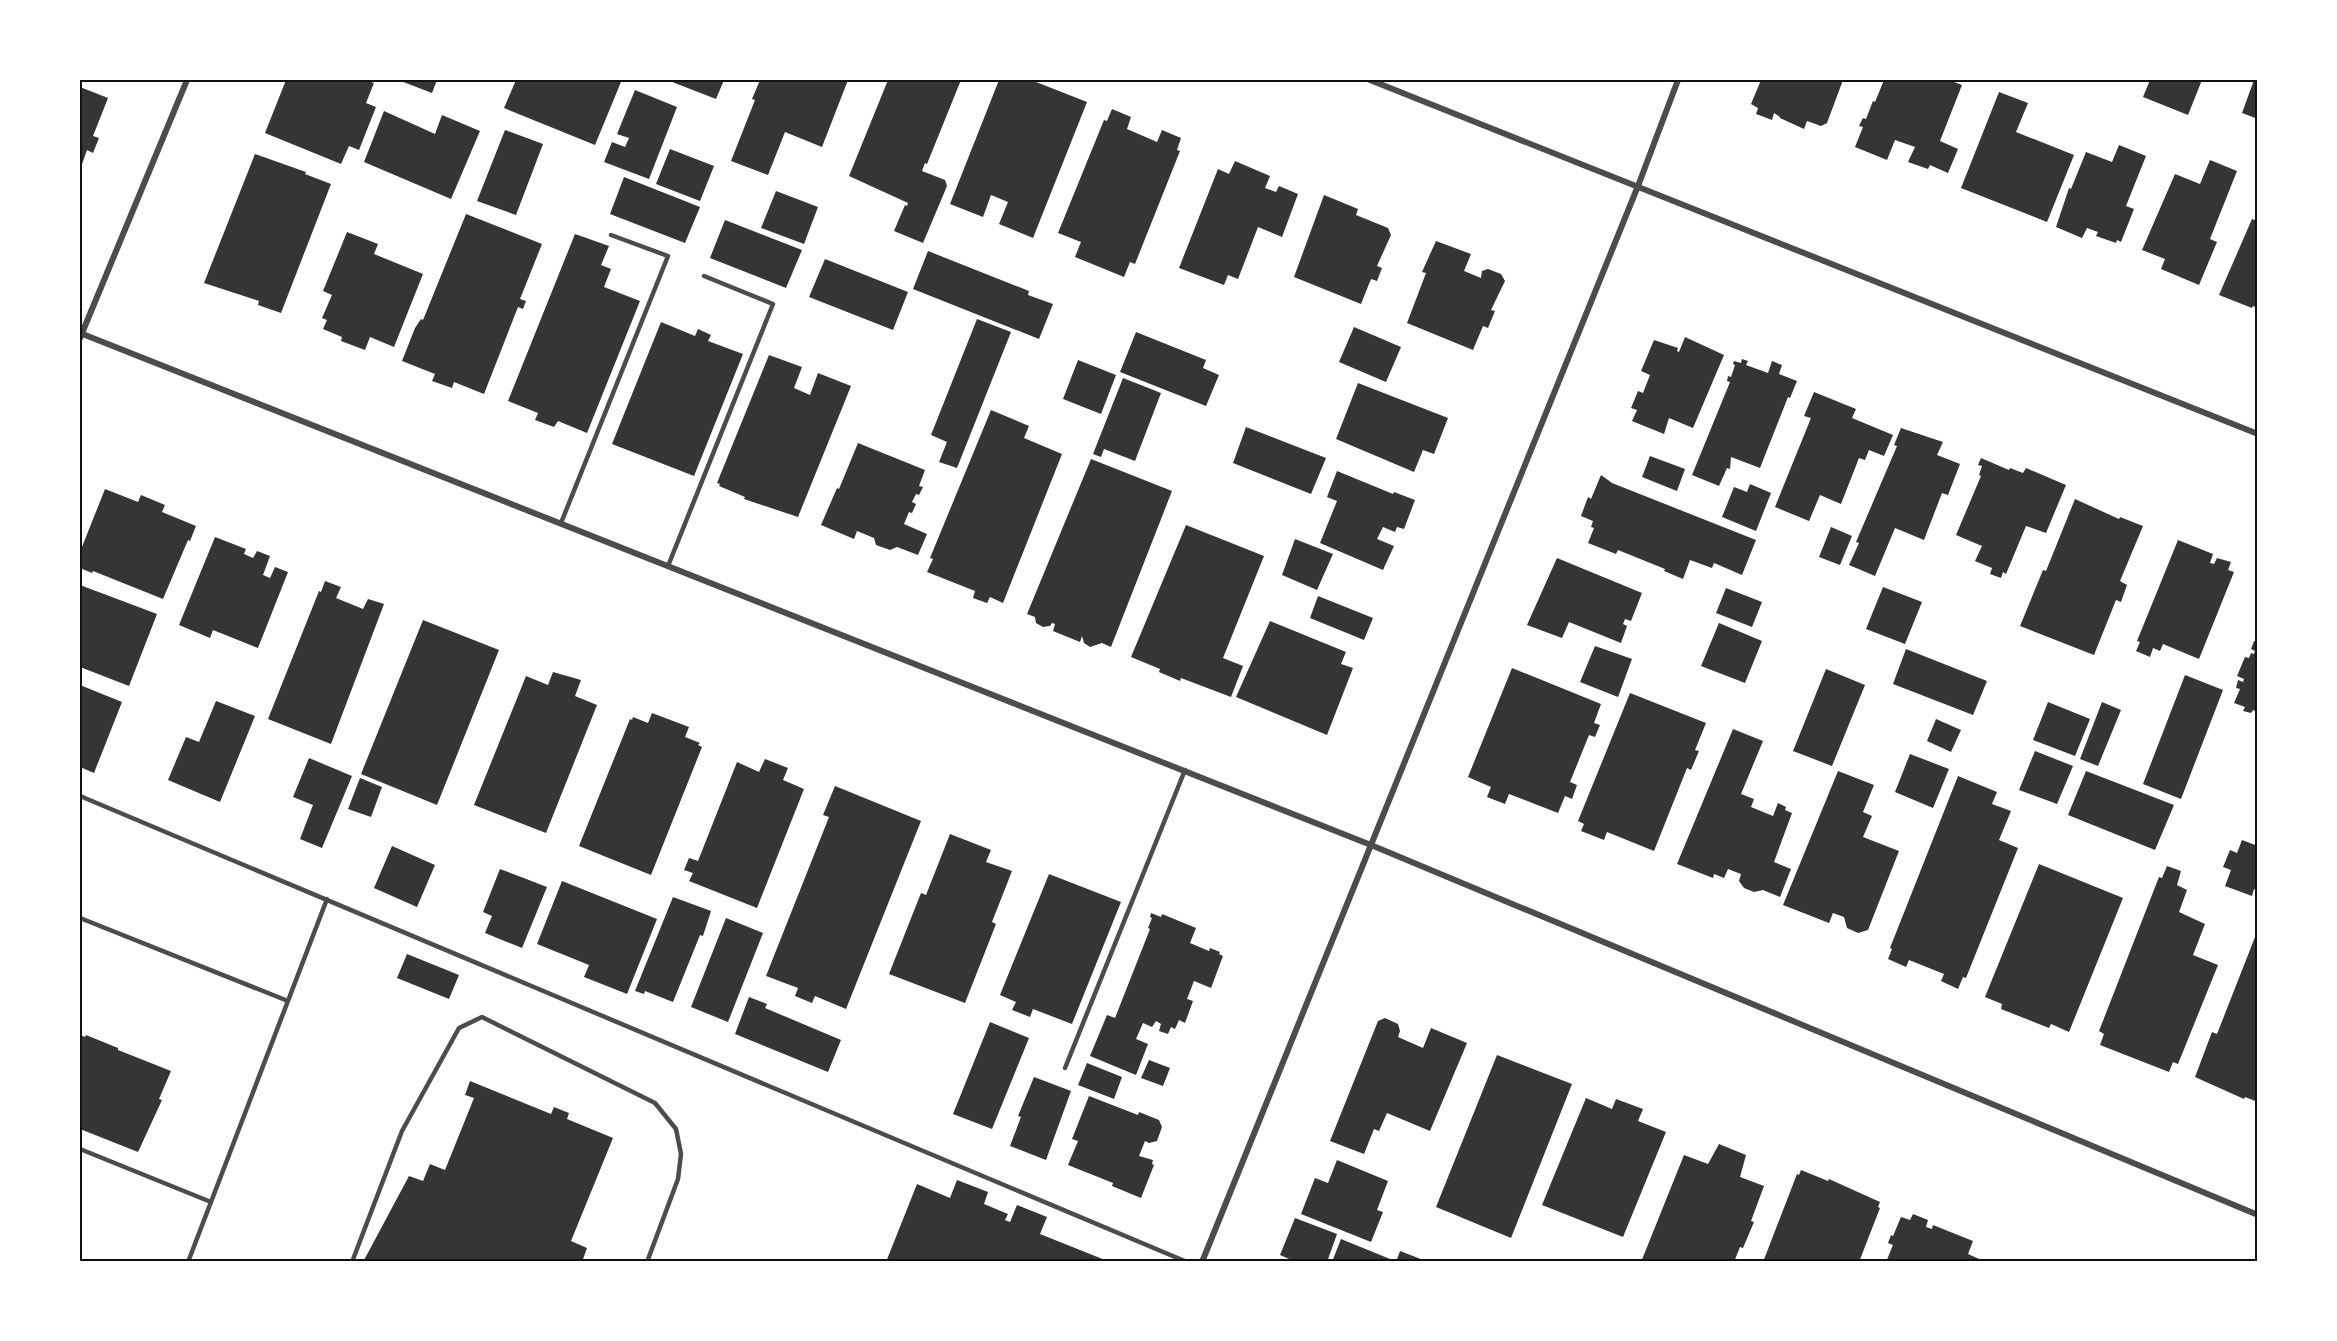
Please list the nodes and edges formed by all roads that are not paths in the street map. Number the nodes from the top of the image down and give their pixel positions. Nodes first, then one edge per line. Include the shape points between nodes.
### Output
1 (187, 80) edge
2 (1370, 80) edge
3 (1678, 80) edge
4 (1638, 186) junction
5 (611, 235) dead end
6 (704, 276) dead end
7 (80, 335) edge
8 (2258, 434) edge
9 (561, 523) junction
10 (668, 566) junction
11 (1185, 770) junction
12 (80, 796) edge
13 (1371, 845) junction
14 (327, 899) junction
15 (80, 918) edge
16 (288, 1001) junction
17 (1065, 1068) dead end
18 (80, 1149) edge
19 (212, 1202) junction
20 (2258, 1215) edge
21 (188, 1262) edge
22 (352, 1262) edge
23 (647, 1262) edge
24 (1187, 1262) edge
25 (1202, 1262) edge

1 - 7 street
2 - 4 street
3 - 4 street
4 - 8 street
4 - 13 street
5 - 9 lane via 668,256
6 - 10 lane via 773,304
7 - 9 street
9 - 10 street
10 - 11 street
11 - 13 street
11 - 17 lane
12 - 14 lane
13 - 20 street
13 - 25 street
14 - 16 lane
14 - 24 lane
15 - 16 lane
16 - 19 lane
18 - 19 lane
19 - 21 lane
22 - 23 lane via 402,1131 459,1029 482,1017 655,1102 676,1129 681,1154 678,1179

